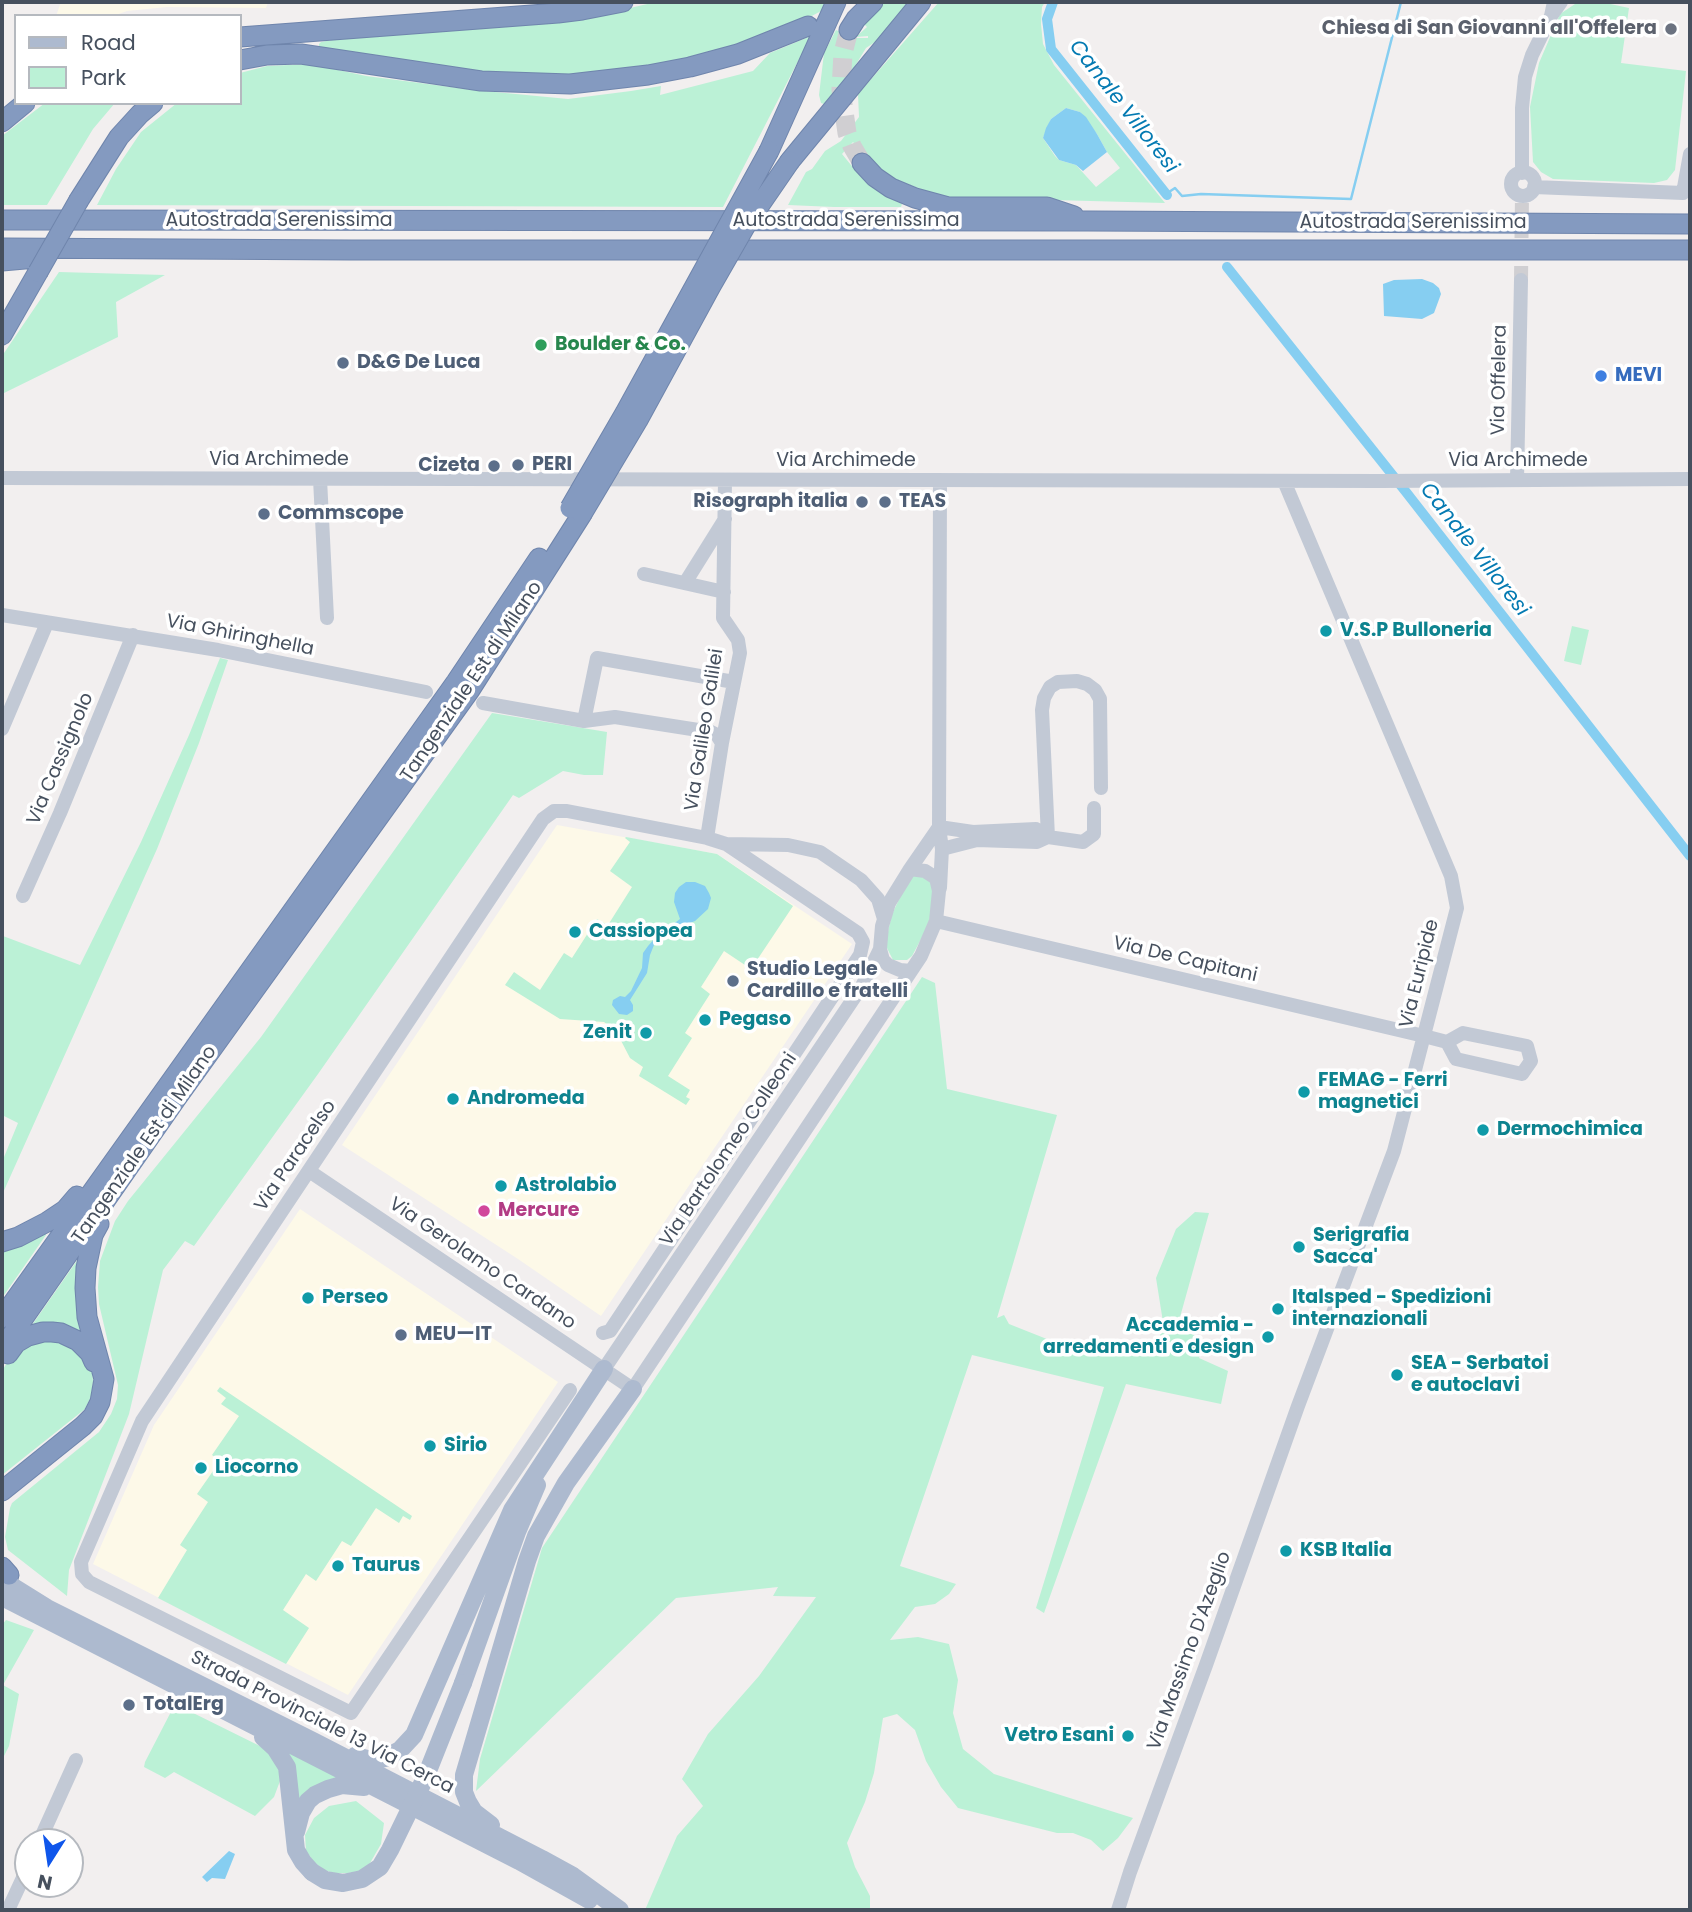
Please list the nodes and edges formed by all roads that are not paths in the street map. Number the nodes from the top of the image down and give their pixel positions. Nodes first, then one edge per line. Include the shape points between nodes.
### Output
1 (623, 2) edge
2 (873, 2) edge
3 (921, 2) edge
4 (1561, 2) edge
5 (846, 4) edge
6 (1553, 9) edge
7 (807, 26) dead end
8 (849, 30) tunnel mouth
9 (282, 34) junction
10 (242, 37) edge
11 (242, 44) edge
12 (242, 60) edge
13 (23, 105) edge
14 (130, 105) edge
15 (151, 105) edge
16 (2, 122) edge
17 (1690, 154) edge
18 (862, 163) tunnel mouth
19 (72, 199) junction
20 (2, 219) edge
21 (1088, 221) junction
22 (1690, 224) edge
23 (110, 247) junction
24 (2, 248) edge
25 (1690, 250) edge
26 (2, 261) edge
27 (31, 271) junction
28 (1521, 280) tunnel mouth
29 (2, 309) edge
30 (2, 335) edge
31 (2, 478) edge
32 (320, 479) junction
33 (1690, 479) edge
34 (725, 480) junction
35 (940, 480) junction
36 (1517, 480) junction
37 (1284, 481) junction
38 (576, 512) junction
39 (725, 519) junction
40 (644, 574) dead end
41 (685, 583) junction
42 (724, 592) junction
43 (2, 615) edge
44 (327, 618) dead end
45 (47, 623) junction
46 (133, 635) junction
47 (734, 682) junction
48 (426, 692) dead end
49 (483, 703) dead end
50 (584, 721) junction
51 (2, 729) edge
52 (722, 743) junction
53 (1101, 788) dead end
54 (1094, 808) dead end
55 (939, 827) junction
56 (1048, 837) junction
57 (707, 838) junction
58 (726, 844) junction
59 (942, 849) junction
60 (910, 869) junction
61 (861, 880) junction
62 (901, 882) junction
63 (939, 891) junction
64 (23, 896) dead end
65 (884, 919) junction
66 (936, 921) junction
67 (863, 942) joint
68 (880, 949) junction
69 (911, 971) junction
70 (1424, 1036) junction
71 (1447, 1042) junction
72 (137, 1143) junction
73 (309, 1171) junction
74 (2, 1242) edge
75 (2, 1318) edge
76 (603, 1333) dead end
77 (2, 1349) edge
78 (2, 1363) edge
79 (604, 1369) junction
80 (633, 1389) junction
81 (570, 1390) dead end
82 (1298, 1406) joint
83 (547, 1456) junction
84 (566, 1483) junction
85 (2, 1485) edge
86 (2, 1491) edge
87 (505, 1570) junction
88 (4, 1573) edge
89 (2, 1597) edge
90 (2, 1607) edge
91 (77, 1637) junction
92 (244, 1721) junction
93 (315, 1742) junction
94 (76, 1760) dead end
95 (390, 1796) junction
96 (45, 1828) edge
97 (295, 1843) junction
98 (568, 1873) junction
99 (608, 1910) edge
100 (620, 1910) edge
101 (1118, 1910) edge

1 - 9 highway via 558,13
2 - 8 highway
3 - 38 highway, Tangenziale Est di Milano, bridge via 790,161 746,225 638,420
4 - 6 street
5 - 38 highway, Tangenziale Est di Milano, bridge
6 - 17 street via 1525,77 1522,173 1513,179 1515,193 1525,196 1534,187 1684,193
7 - 12 highway via 738,54 690,67 570,84 481,81 295,53
9 - 10 highway
9 - 11 highway
13 - 16 highway
14 - 19 highway via 104,135
15 - 19 highway via 119,137
18 - 21 highway via 891,188 948,207 1047,206
19 - 27 highway
20 - 21 highway, Autostrada Serenissima
21 - 22 highway, Autostrada Serenissima
23 - 24 highway, Autostrada Serenissima
23 - 25 highway, Autostrada Serenissima
23 - 26 highway
27 - 29 highway
27 - 30 highway
28 - 36 street, Via Offelera
31 - 32 street, Via Archimede
32 - 34 street, Via Archimede
32 - 44 street
33 - 36 street, Via Archimede
34 - 35 street, Via Archimede
34 - 39 street, Via Galileo Galilei
35 - 37 street, Via Archimede
35 - 55 street
36 - 37 street, Via Archimede
37 - 70 street, Via Euripide via 1451,876 1457,908
38 - 72 highway, Tangenziale Est di Milano
39 - 41 street
39 - 42 street, Via Galileo Galilei
40 - 41 street
41 - 42 street
42 - 47 street, Via Galileo Galilei via 723,618 738,640 740,653
43 - 45 street, Via Ghiringhella
45 - 46 street, Via Ghiringhella
45 - 51 street
46 - 48 street, Via Ghiringhella
46 - 64 street, Via Cassignolo
47 - 50 street via 597,658
47 - 52 street, Via Galileo Galilei
49 - 50 street
50 - 52 street via 615,717 648,722 710,732
52 - 57 street, Via Galileo Galilei
53 - 56 street via 1100,699 1087,684 1058,682 1050,687 1042,710
54 - 56 street via 1094,834 1083,842
55 - 56 street via 973,832 1036,829
55 - 59 street
55 - 60 street, Via Bartolomeo Colleoni
56 - 59 street via 1037,842 977,840
57 - 58 street, Via Paracelso
57 - 73 street, Via Paracelso via 567,811 554,811 543,819
58 - 61 street via 811,849
58 - 67 street, Via Paracelso via 858,933
59 - 63 street
60 - 62 street, Via Bartolomeo Colleoni
60 - 63 street via 936,878
61 - 62 street via 880,885
61 - 65 street via 878,899
62 - 65 street, Via Bartolomeo Colleoni
63 - 66 street
65 - 68 street, Via Bartolomeo Colleoni
66 - 69 street
66 - 70 street, Via De Capitani
67 - 76 street, Via Bartolomeo Colleoni via 860,955 610,1331
68 - 69 street via 888,965
68 - 79 street, Via Bartolomeo Colleoni via 862,986
69 - 80 street
70 - 71 street, Via De Capitani
70 - 82 street, Via Euripide via 1394,1151
71 - 71 street via 1456,1059 1522,1074 1531,1061 1527,1046 1463,1032
72 - 74 highway via 107,1157 65,1210
72 - 75 highway, Tangenziale Est di Milano
72 - 77 highway, Tangenziale Est di Milano
72 - 86 highway via 120,1193 94,1232 87,1262 85,1310 104,1379 100,1402 83,1426
73 - 79 street, Via Gerolamo Cardano
73 - 81 street, Via Paracelso via 142,1421 81,1562 82,1574 89,1582 351,1713
78 - 85 highway via 22,1339 52,1332 70,1336 85,1347 98,1379 94,1401 84,1417
79 - 80 street, Via Gerolamo Cardano
79 - 83 main road
80 - 84 main road
82 - 101 street, Via Massimo D'Azeglio
83 - 87 main road
83 - 93 main road via 509,1516 409,1741 395,1754 375,1760
84 - 87 main road via 539,1512
84 - 98 main road via 530,1552 464,1781 466,1796 478,1815
87 - 97 main road, bridge via 426,1776 380,1867 362,1880 326,1880 312,1872
88 - 93 main road, Strada Provinciale 13 Via Cerca via 108,1638
89 - 91 main road, Strada Provinciale 13 Via Cerca
90 - 91 main road
91 - 92 main road, Strada Provinciale 13 Via Cerca
92 - 95 main road, Strada Provinciale 13 Via Cerca
92 - 97 main road via 275,1748 287,1767
93 - 98 main road, Strada Provinciale 13 Via Cerca
94 - 96 street
95 - 97 main road via 351,1785 320,1792 301,1813
95 - 99 main road, Strada Provinciale 13 Via Cerca
98 - 100 main road, Strada Provinciale 13 Via Cerca

